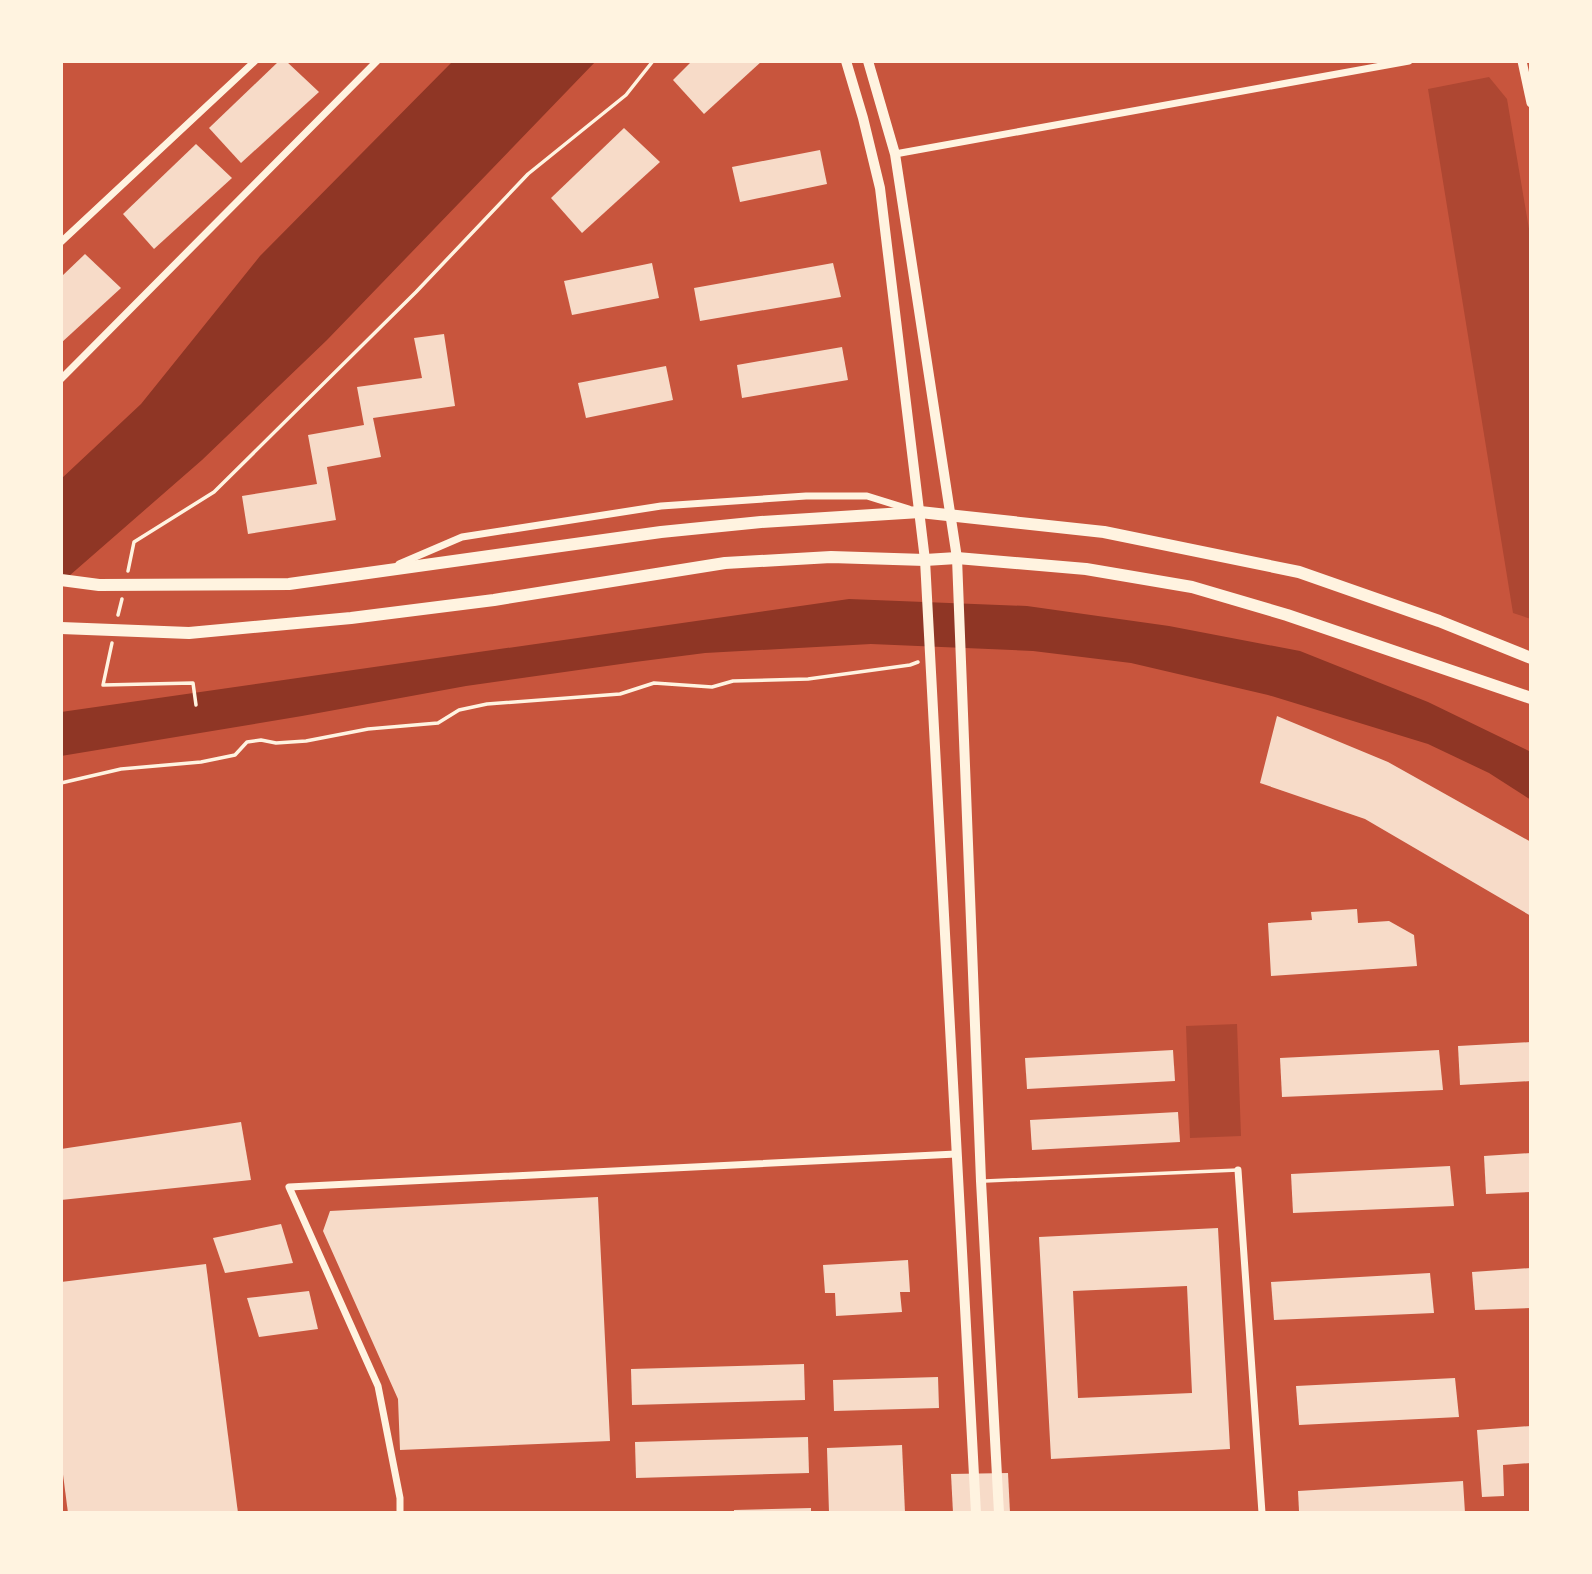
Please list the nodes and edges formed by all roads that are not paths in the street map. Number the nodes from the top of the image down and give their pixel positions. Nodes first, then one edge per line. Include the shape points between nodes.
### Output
1 (256, 61) edge
2 (377, 61) edge
3 (846, 61) edge
4 (868, 61) edge
5 (1409, 61) edge
6 (1522, 61) edge
7 (1531, 103) edge
8 (895, 153) junction
9 (61, 243) edge
10 (61, 379) edge
11 (920, 512) junction
12 (951, 516) junction
13 (957, 558) junction
14 (925, 560) junction
15 (384, 571) junction
16 (61, 580) edge
17 (61, 628) edge
18 (1531, 659) edge
19 (1531, 698) edge
20 (956, 1154) junction
21 (1238, 1170) joint
22 (981, 1181) junction
23 (400, 1513) edge
24 (976, 1513) edge
25 (999, 1513) edge
26 (1262, 1513) edge

1 - 9 street
2 - 10 street
3 - 11 main road via 880,188
4 - 8 main road
5 - 8 street
6 - 7 street
8 - 12 main road
11 - 12 main road
11 - 14 main road
11 - 15 main road via 674,531
11 - 15 street via 867,496 661,506 462,537
12 - 13 main road
12 - 18 main road via 1104,532 1299,572
13 - 14 main road
13 - 19 main road via 1086,569 1192,587
13 - 22 main road
14 - 17 main road via 725,563 494,600 189,633
14 - 20 main road
15 - 16 main road via 289,584 99,585
20 - 23 street via 289,1186 378,1386
20 - 24 main road
21 - 22 lane
21 - 26 street
22 - 25 main road

